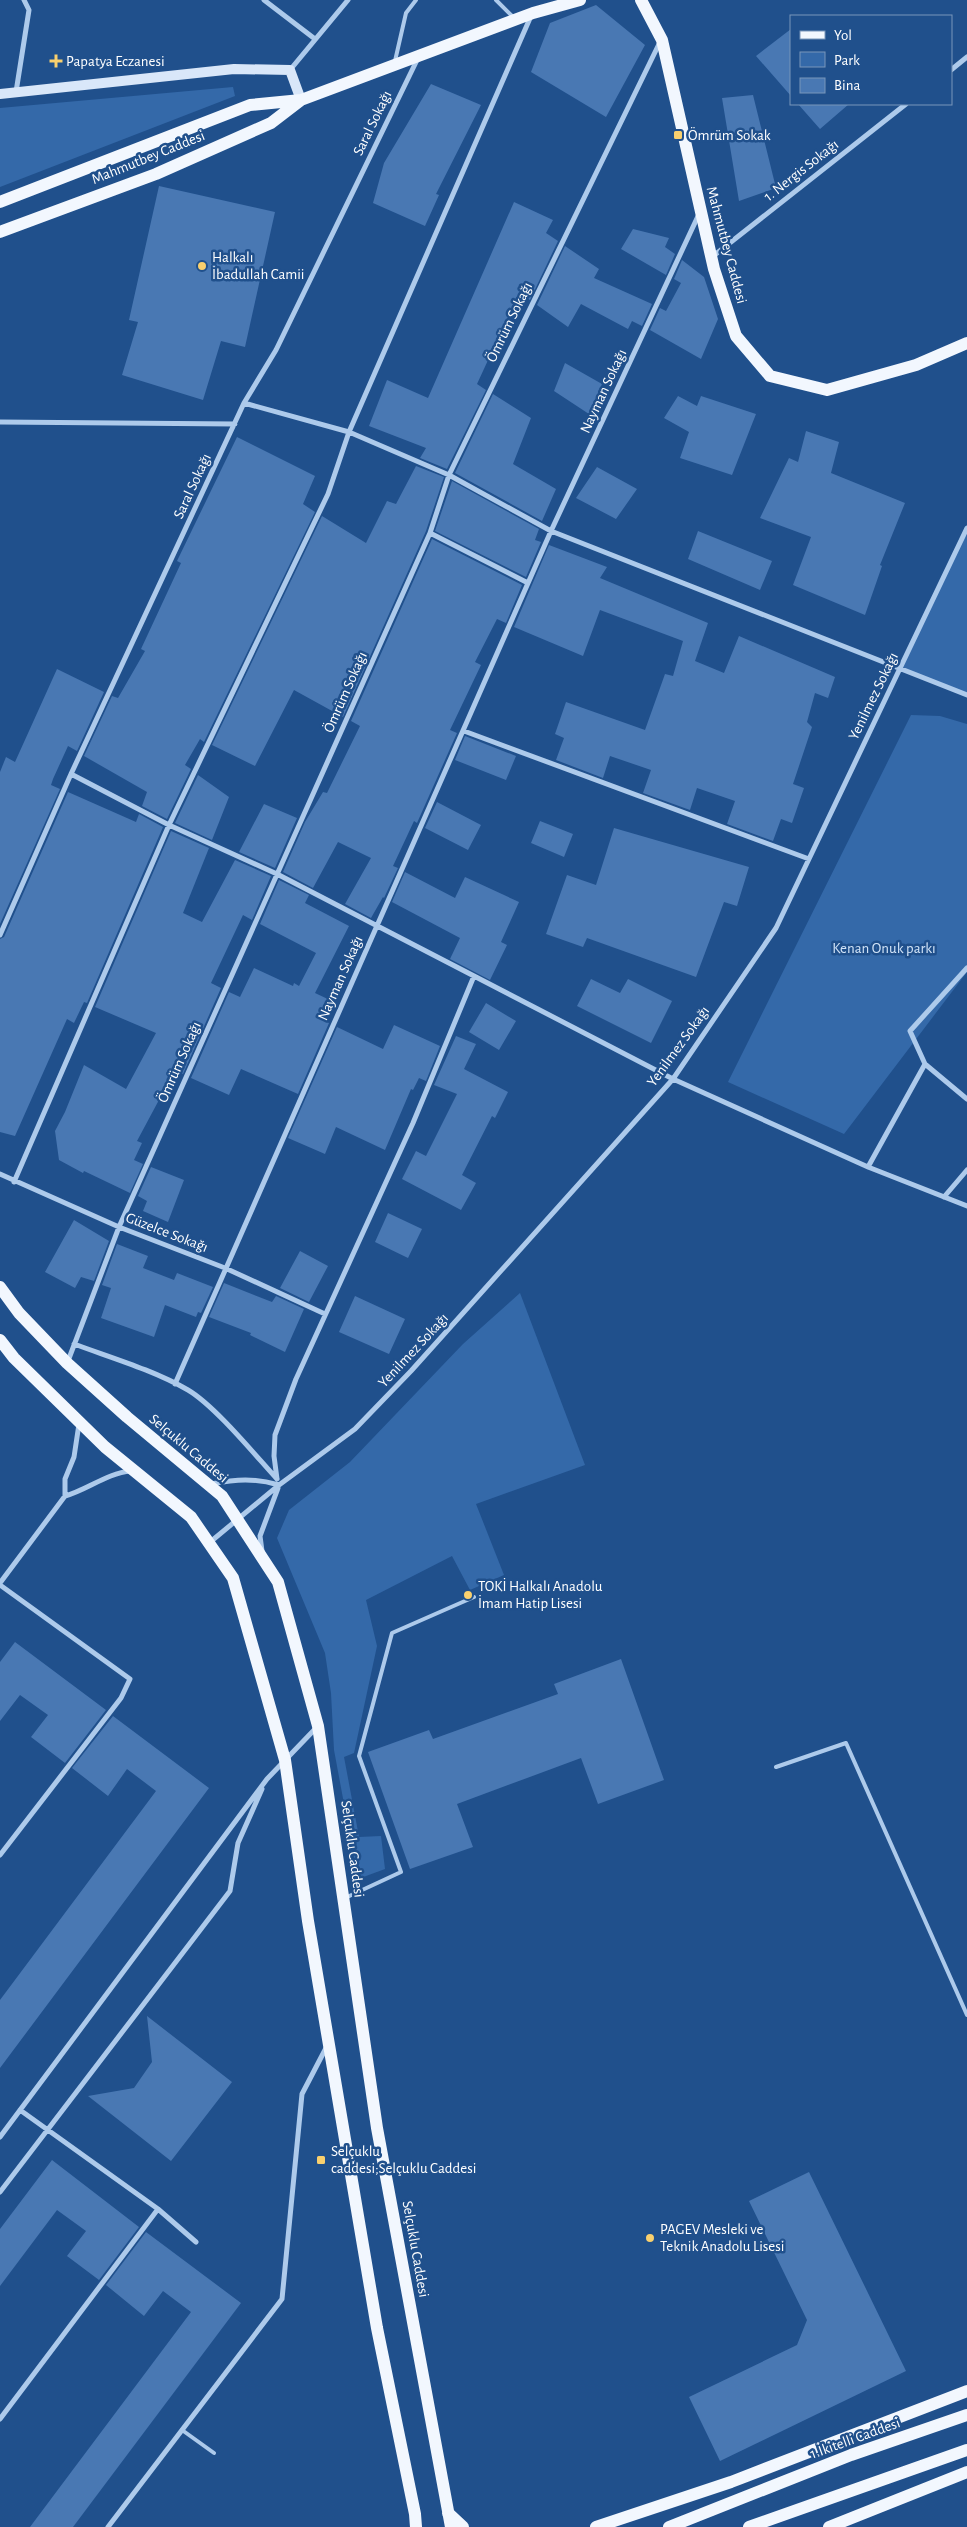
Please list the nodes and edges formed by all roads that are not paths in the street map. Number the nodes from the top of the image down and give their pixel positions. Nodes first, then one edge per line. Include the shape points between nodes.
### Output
1 (24, 0) edge
2 (264, 0) edge
3 (348, 0) edge
4 (416, 0) edge
5 (496, 0) edge
6 (580, 0) edge
7 (641, 0) edge
8 (532, 13) junction
9 (516, 20) junction
10 (315, 38) junction
11 (662, 40) junction
12 (420, 54) junction
13 (967, 57) edge
14 (395, 63) junction
15 (952, 69) edge
16 (290, 70) junction
17 (16, 92) junction
18 (0, 94) edge
19 (302, 100) junction
20 (905, 105) edge
21 (0, 202) edge
22 (700, 211) junction
23 (0, 232) edge
24 (711, 257) junction
25 (967, 343) edge
26 (244, 403) junction
27 (0, 422) edge
28 (235, 424) junction
29 (349, 432) junction
30 (449, 475) junction
31 (967, 528) edge
32 (551, 531) junction
33 (430, 533) junction
34 (528, 583) junction
35 (900, 670) junction
36 (967, 695) edge
37 (464, 731) junction
38 (71, 774) junction
39 (169, 825) junction
40 (809, 859) junction
41 (277, 874) junction
42 (376, 927) junction
43 (0, 935) edge
44 (967, 968) edge
45 (474, 976) junction
46 (925, 1064) junction
47 (672, 1079) junction
48 (967, 1099) edge
49 (868, 1167) junction
50 (967, 1170) edge
51 (0, 1174) edge
52 (14, 1182) junction
53 (944, 1197) junction
54 (967, 1206) edge
55 (119, 1227) junction
56 (225, 1268) junction
57 (0, 1287) edge
58 (325, 1314) junction
59 (0, 1340) edge
60 (74, 1344) junction
61 (67, 1363) junction
62 (175, 1384) junction
63 (80, 1422) junction
64 (134, 1471) junction
65 (277, 1479) junction
66 (208, 1484) junction
67 (280, 1485) junction
68 (65, 1496) junction
69 (237, 1520) junction
70 (209, 1543) junction
71 (263, 1560) junction
72 (0, 1584) edge
73 (474, 1597) dead end
74 (318, 1726) junction
75 (285, 1760) junction
76 (776, 1767) dead end
77 (267, 1779) junction
78 (0, 1855) edge
79 (344, 1899) junction
80 (967, 2015) edge
81 (328, 2044) junction
82 (20, 2110) junction
83 (47, 2130) junction
84 (0, 2137) edge
85 (0, 2192) edge
86 (158, 2209) junction
87 (196, 2242) dead end
88 (967, 2391) edge
89 (967, 2416) edge
90 (0, 2419) edge
91 (182, 2430) junction
92 (967, 2450) edge
93 (214, 2453) dead end
94 (967, 2467) edge
95 (967, 2472) edge
96 (945, 2481) junction
97 (448, 2513) junction
98 (416, 2521) edge
99 (108, 2527) edge
100 (410, 2527) edge
101 (451, 2527) edge
102 (463, 2527) edge
103 (596, 2527) edge
104 (669, 2527) edge
105 (749, 2527) edge
106 (829, 2527) edge

1 - 17 street via 29,10
2 - 10 street
3 - 10 street
4 - 14 lane via 406,14
5 - 9 lane
6 - 8 main road, Mahmutbey Caddesi
7 - 11 main road, Mahmutbey Caddesi
8 - 9 main road, Mahmutbey Caddesi
8 - 29 street
9 - 12 main road, Mahmutbey Caddesi
10 - 16 street
11 - 22 main road, Mahmutbey Caddesi
11 - 30 street, Ömrüm Sokağı
12 - 14 main road, Mahmutbey Caddesi
12 - 26 street, Saral Sokağı via 276,350
13 - 15 street
14 - 19 main road, Mahmutbey Caddesi
16 - 17 main road via 234,69
16 - 19 main road
17 - 18 main road
19 - 21 main road, Mahmutbey Caddesi via 250,105
19 - 23 main road, Mahmutbey Caddesi via 271,123 156,174
20 - 24 street, 1. Nergis Sokağı
22 - 24 main road, Mahmutbey Caddesi
22 - 32 street, Nayman Sokağı
24 - 25 main road, Mahmutbey Caddesi via 736,336 770,376 827,390 916,364
26 - 28 street, Saral Sokağı
26 - 29 street
27 - 28 street
28 - 38 street, Saral Sokağı
29 - 30 street
29 - 39 street via 328,494
30 - 32 street
30 - 33 street, Ömrüm Sokağı
31 - 35 street, Yenilmez Sokağı
32 - 34 street, Nayman Sokağı
32 - 35 street
33 - 34 street
33 - 41 street, Ömrüm Sokağı
34 - 37 street, Nayman Sokağı
35 - 36 street
35 - 40 street, Yenilmez Sokağı
37 - 40 street
37 - 42 street, Nayman Sokağı
38 - 39 street
38 - 43 street, Saral Sokağı
39 - 41 street
39 - 52 street
40 - 47 street, Yenilmez Sokağı via 776,928
41 - 42 street
41 - 55 street, Ömrüm Sokağı
42 - 45 street
42 - 56 street, Nayman Sokağı
44 - 46 street via 910,1031
45 - 47 street
45 - 58 street via 413,1123
46 - 48 street
46 - 49 street
47 - 49 street
47 - 67 street, Yenilmez Sokağı via 405,1378 355,1429
49 - 53 street
50 - 53 street
51 - 52 street, Güzelce Sokağı
52 - 55 street, Güzelce Sokağı
53 - 54 street
55 - 56 street, Güzelce Sokağı
55 - 60 street, Ömrüm Sokağı
56 - 58 street, Güzelce Sokağı
56 - 62 street, Nayman Sokağı
57 - 61 main road, Selçuklu Caddesi
58 - 65 street via 275,1434
59 - 63 main road via 14,1358
60 - 61 street, Ömrüm Sokağı
60 - 62 street
61 - 66 main road, Selçuklu Caddesi
62 - 65 street via 212,1410
63 - 64 main road
63 - 68 street via 74,1457 65,1480
64 - 68 street via 122,1472 81,1492
64 - 70 main road via 191,1517
65 - 67 street
66 - 67 street via 259,1479
66 - 69 main road, Selçuklu Caddesi via 222,1496
67 - 69 street, Yenilmez Sokağı
67 - 71 street via 260,1536
68 - 72 street
69 - 70 street, Yenilmez Sokağı
69 - 71 main road, Selçuklu Caddesi
70 - 75 main road via 233,1578
71 - 74 main road, Selçuklu Caddesi via 278,1582
72 - 78 street via 130,1679 120,1698
73 - 79 lane via 392,1633 359,1756 401,1872
74 - 75 street
74 - 79 main road, Selçuklu Caddesi
75 - 77 street
75 - 81 main road
76 - 80 lane via 846,1743
77 - 82 street
77 - 83 street via 238,1843 230,1891
79 - 97 main road, Selçuklu Caddesi via 377,2128
81 - 91 street via 302,2094 282,2299
81 - 98 main road via 376,2328
82 - 83 street
82 - 84 street
83 - 85 street
83 - 86 street
86 - 87 street
86 - 90 street
88 - 103 main road via 731,2482
89 - 104 main road, 1.İkitelli Caddesi via 851,2455
91 - 93 lane
91 - 99 street
92 - 105 main road
94 - 96 main road
95 - 96 main road
96 - 106 main road
97 - 101 main road, Selçuklu Caddesi
97 - 102 main road
98 - 100 main road

